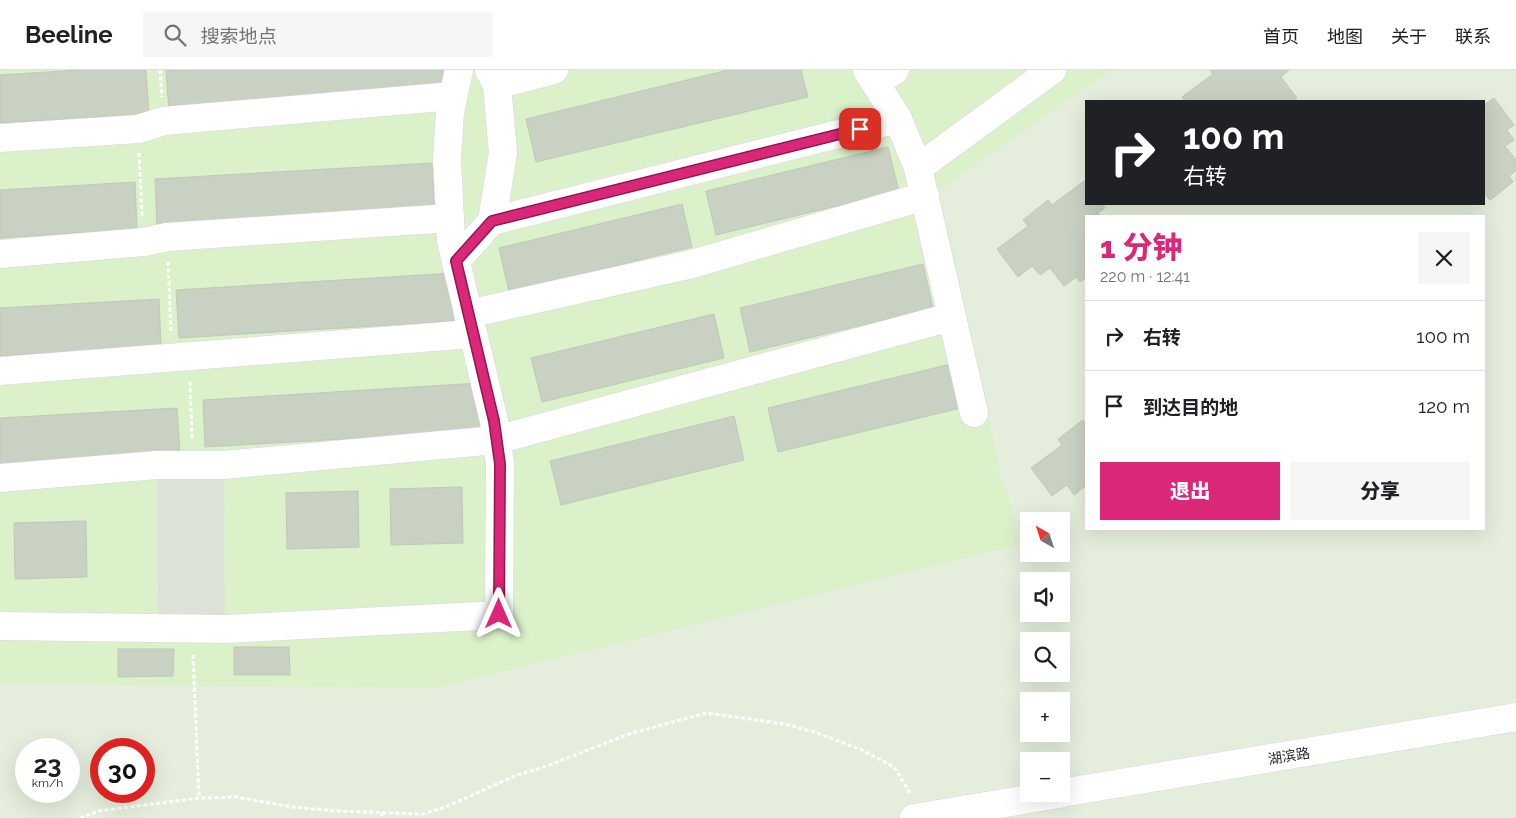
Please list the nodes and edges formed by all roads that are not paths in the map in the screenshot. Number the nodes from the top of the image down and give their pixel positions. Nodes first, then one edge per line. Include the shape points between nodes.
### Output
1 (554, 70) edge
2 (1052, 70) edge
3 (879, 74) edge
4 (493, 77) edge
5 (456, 83) edge
6 (898, 120) junction
7 (0, 138) edge
8 (918, 168) junction
9 (925, 196) junction
10 (450, 218) junction
11 (492, 221) junction
12 (0, 254) edge
13 (456, 261) junction
14 (951, 317) junction
15 (470, 324) junction
16 (0, 371) edge
17 (974, 413) dead end
18 (496, 440) junction
19 (0, 478) edge
20 (0, 626) edge
21 (1516, 717) edge
22 (1070, 792) edge
23 (1020, 801) edge
24 (919, 817) edge

1 - 4 street
2 - 8 street
3 - 6 street
4 - 11 street via 503,153
5 - 7 street via 164,121 138,130
5 - 10 street via 450,112 447,158
6 - 8 street
6 - 11 street
8 - 9 street
9 - 14 street
9 - 15 street
10 - 12 street
10 - 13 street
11 - 13 street
13 - 15 street
14 - 17 street
14 - 18 street
15 - 16 street via 180,357
15 - 18 street
18 - 19 street via 224,465 157,465
18 - 20 street via 500,464 499,614 192,629
21 - 22 street, 湖滨路
23 - 24 street, 湖滨路

